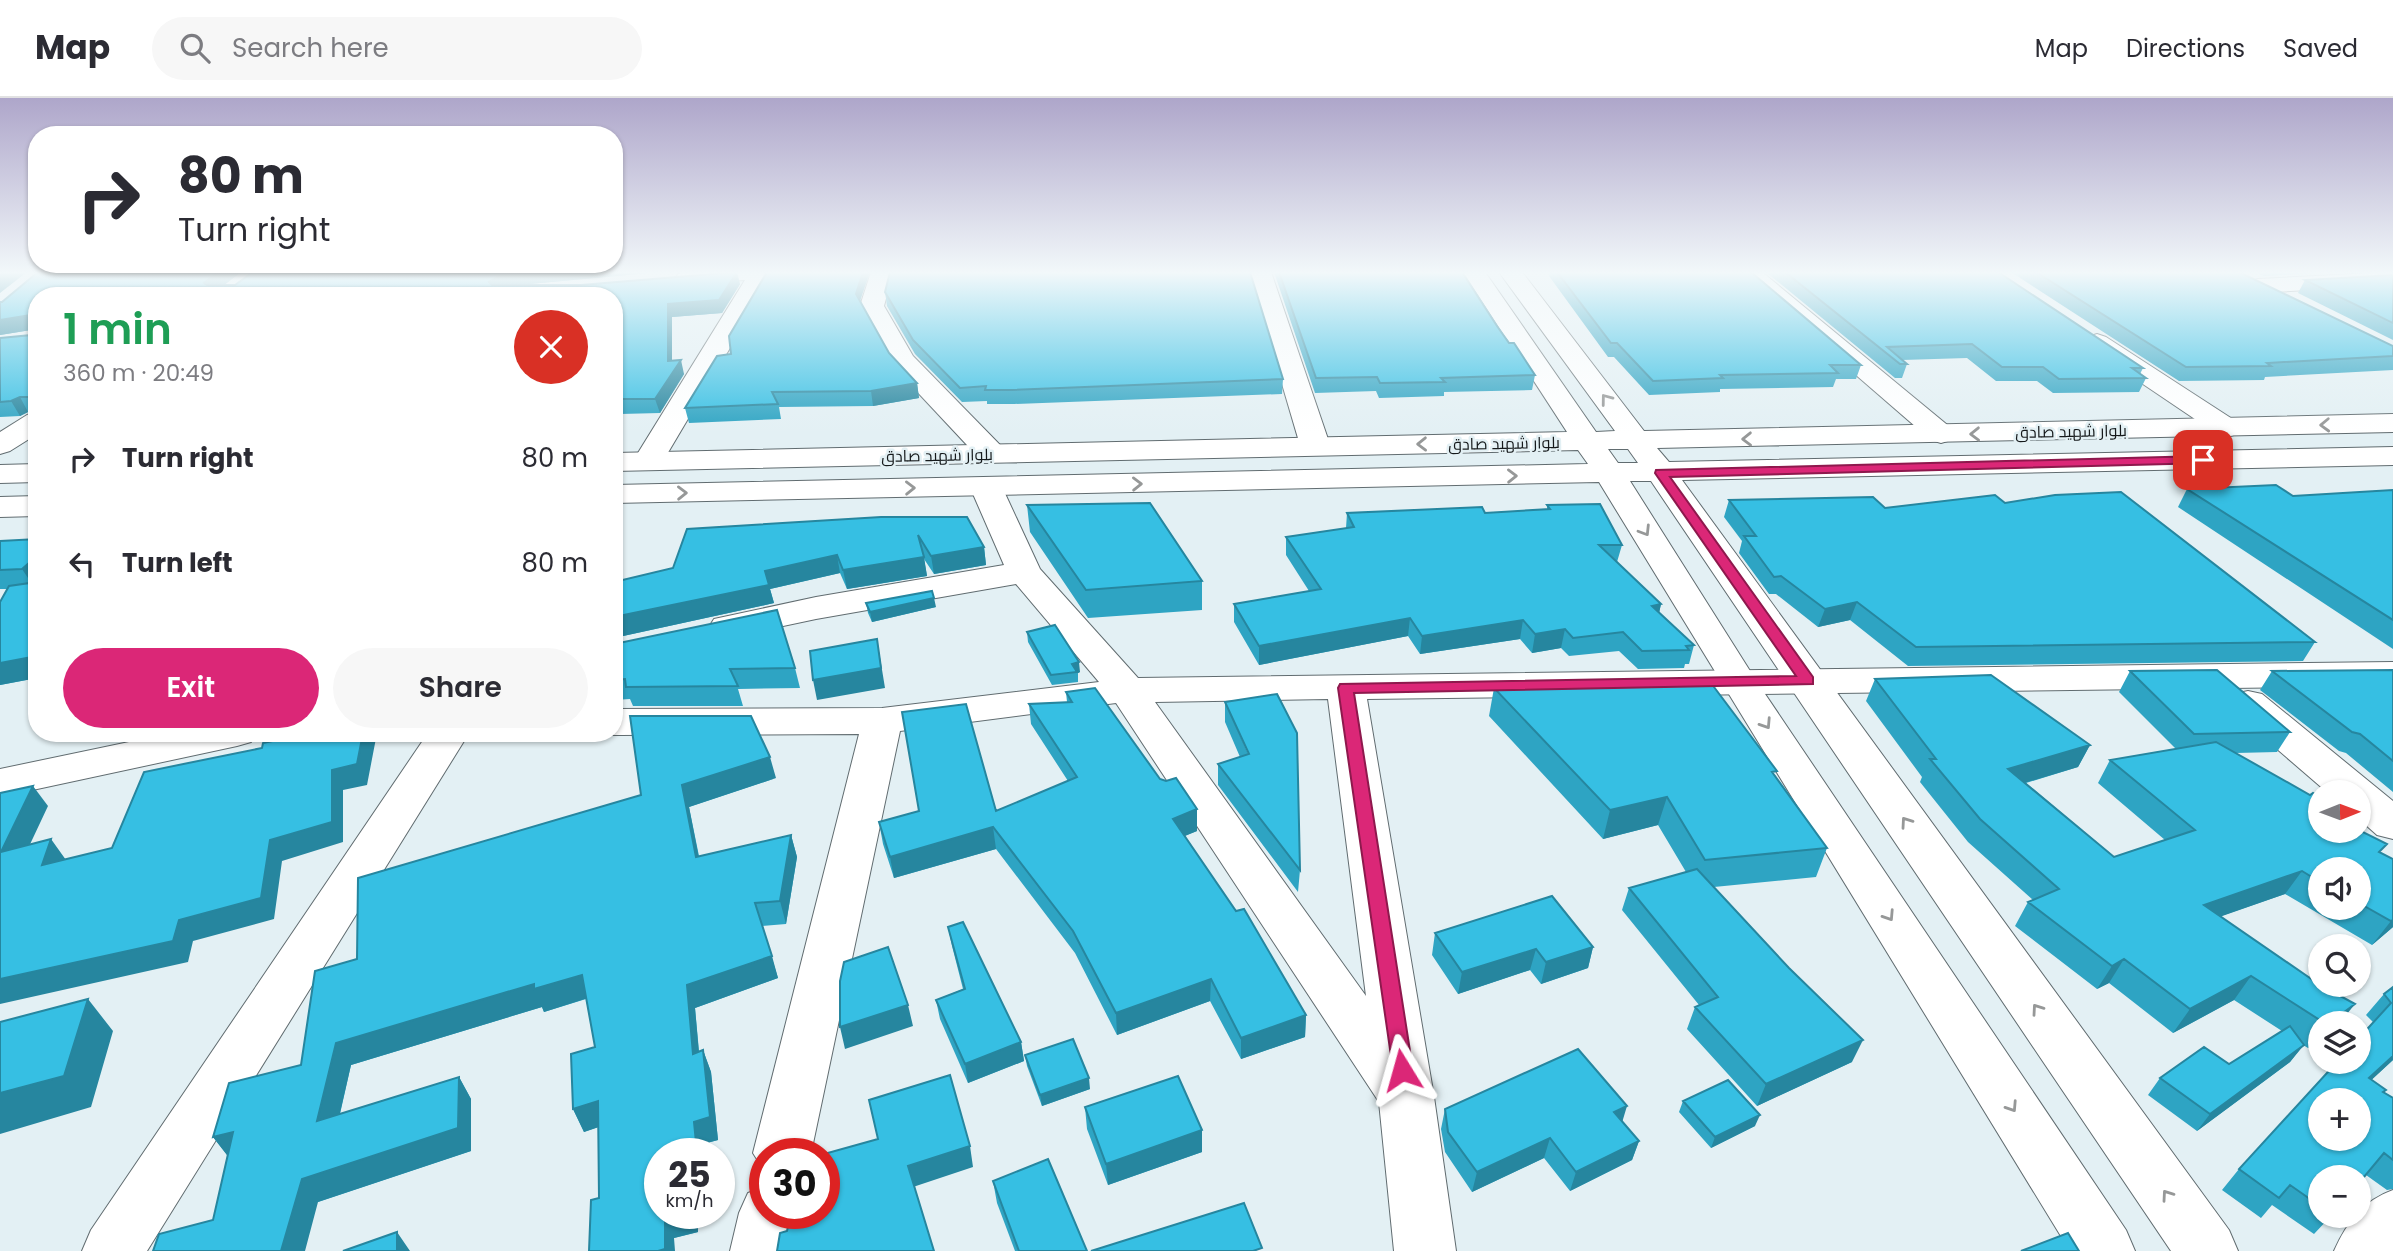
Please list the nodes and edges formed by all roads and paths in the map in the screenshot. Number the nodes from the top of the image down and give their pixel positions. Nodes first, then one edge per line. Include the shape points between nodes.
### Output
1 (730, 326) edge
2 (883, 326) edge
3 (1278, 326) edge
4 (1517, 326) edge
5 (1543, 326) edge
6 (1812, 326) edge
7 (2080, 331) edge
8 (2393, 423) edge
9 (28, 427) edge
10 (2227, 428) junction
11 (1941, 434) junction
12 (0, 445) edge
13 (1315, 445) junction
14 (2393, 456) edge
15 (1624, 458) junction
16 (623, 461) edge
17 (648, 461) junction
18 (989, 470) junction
19 (28, 473) edge
20 (0, 474) edge
21 (623, 493) edge
22 (28, 506) edge
23 (0, 507) edge
24 (1024, 572) junction
25 (695, 634) edge
26 (2393, 674) edge
27 (2214, 675) junction
28 (1807, 681) junction
29 (1738, 682) junction
30 (1346, 688) junction
31 (1127, 690) junction
32 (882, 721) junction
33 (623, 722) edge
34 (194, 742) edge
35 (443, 742) edge
36 (2339, 780) edge
37 (0, 783) edge
38 (2371, 806) edge
39 (2393, 824) edge
40 (1406, 1097) junction
41 (785, 1138) edge
42 (2393, 1219) edge
43 (766, 1229) edge
44 (113, 1251) edge
45 (761, 1251) edge
46 (1425, 1251) edge
47 (2104, 1251) edge
48 (2207, 1251) edge
49 (2365, 1251) edge

1 - 17 street
2 - 18 street via 902,360
3 - 13 street
4 - 15 street
15 -> 5 street
6 - 11 street
7 - 10 street
8 -> 10 street, بلوار شهید صادق
9 - 12 street
10 -> 11 street, بلوار شهید صادق
11 -> 15 street, بلوار شهید صادق
15 -> 13 street, بلوار شهید صادق
13 - 18 street, بلوار شهید صادق
14 - 15 street, بلوار شهید صادق
18 -> 15 street, بلوار شهید صادق
15 - 28 street
15 -> 29 street
16 - 17 street, بلوار شهید صادق
17 - 18 street, بلوار شهید صادق
21 -> 18 street, بلوار شهید صادق
18 - 24 street
19 - 20 street
22 - 23 street
24 - 25 street
24 - 31 street
26 - 27 street
27 - 28 street
27 - 36 street
28 - 29 street
48 -> 28 street
29 - 30 street
29 -> 47 street
30 - 31 street
30 - 40 street
31 - 32 street
31 - 40 street
32 - 33 street
32 - 41 street
34 - 37 street
35 - 44 street
38 - 39 street
40 - 46 street
42 - 49 street
43 - 45 street

